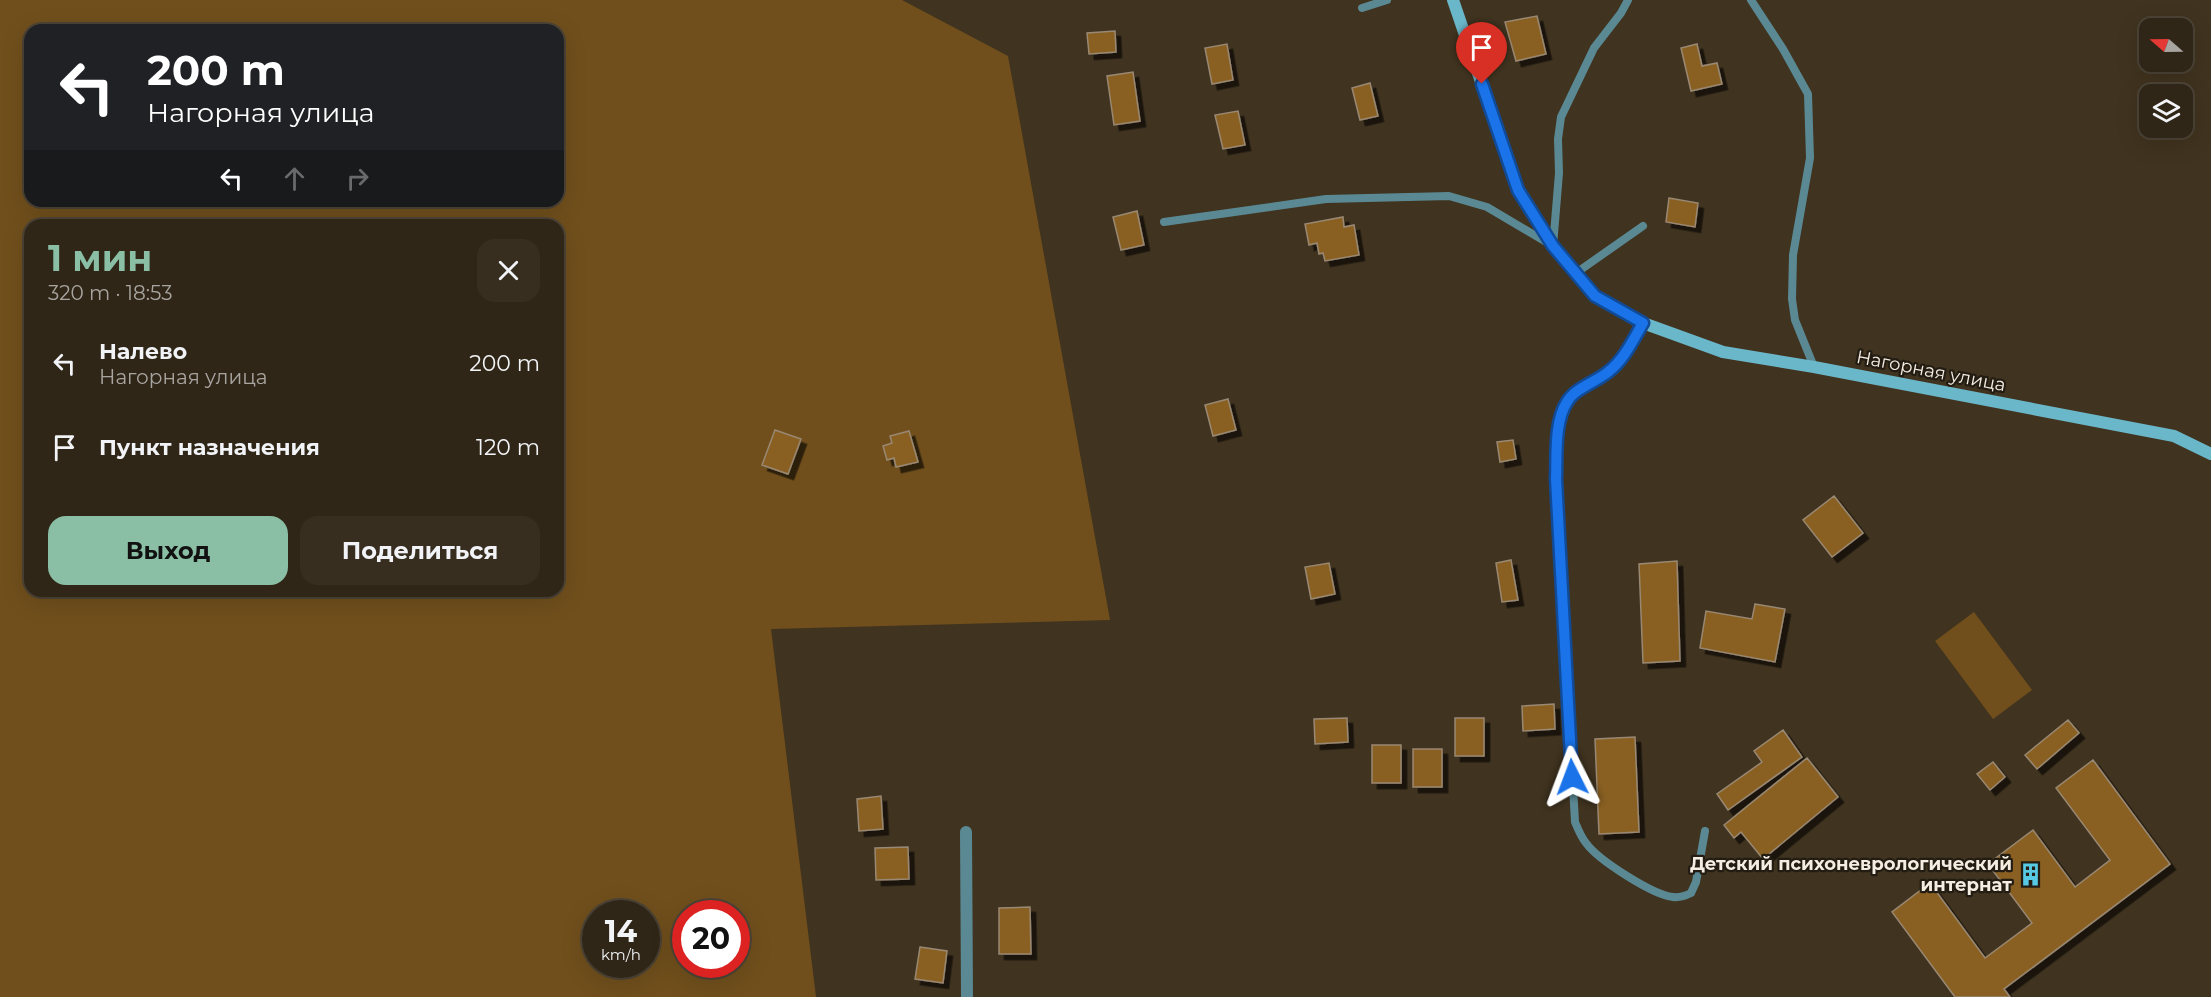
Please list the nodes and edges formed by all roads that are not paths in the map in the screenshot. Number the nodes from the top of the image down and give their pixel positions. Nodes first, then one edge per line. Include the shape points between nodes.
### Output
1 (1387, 0) edge
2 (1454, 0) edge
3 (1628, 0) edge
4 (1751, 0) edge
5 (1362, 8) dead end
6 (1164, 222) dead end
7 (1643, 226) dead end
8 (1553, 246) junction
9 (1576, 273) junction
10 (1643, 323) junction
11 (1814, 367) junction
12 (2211, 454) edge
13 (1705, 831) dead end
14 (966, 832) dead end
15 (967, 997) edge

1 - 5 lane
2 - 8 main road, Нагорная улица via 1518,190
3 - 8 lane via 1593,48 1561,117
4 - 11 lane via 1808,94 1810,158 1793,255 1792,299 1795,320
6 - 8 lane via 1326,199 1449,196 1487,207
7 - 9 lane
8 - 9 main road, Нагорная улица
9 - 10 main road, Нагорная улица via 1595,296
10 - 11 main road, Нагорная улица via 1723,352
10 - 13 lane via 1621,360 1568,399 1557,440 1575,822 1585,843 1598,856 1626,876 1671,897 1691,893
11 - 12 main road, Нагорная улица via 2174,436
14 - 15 street

